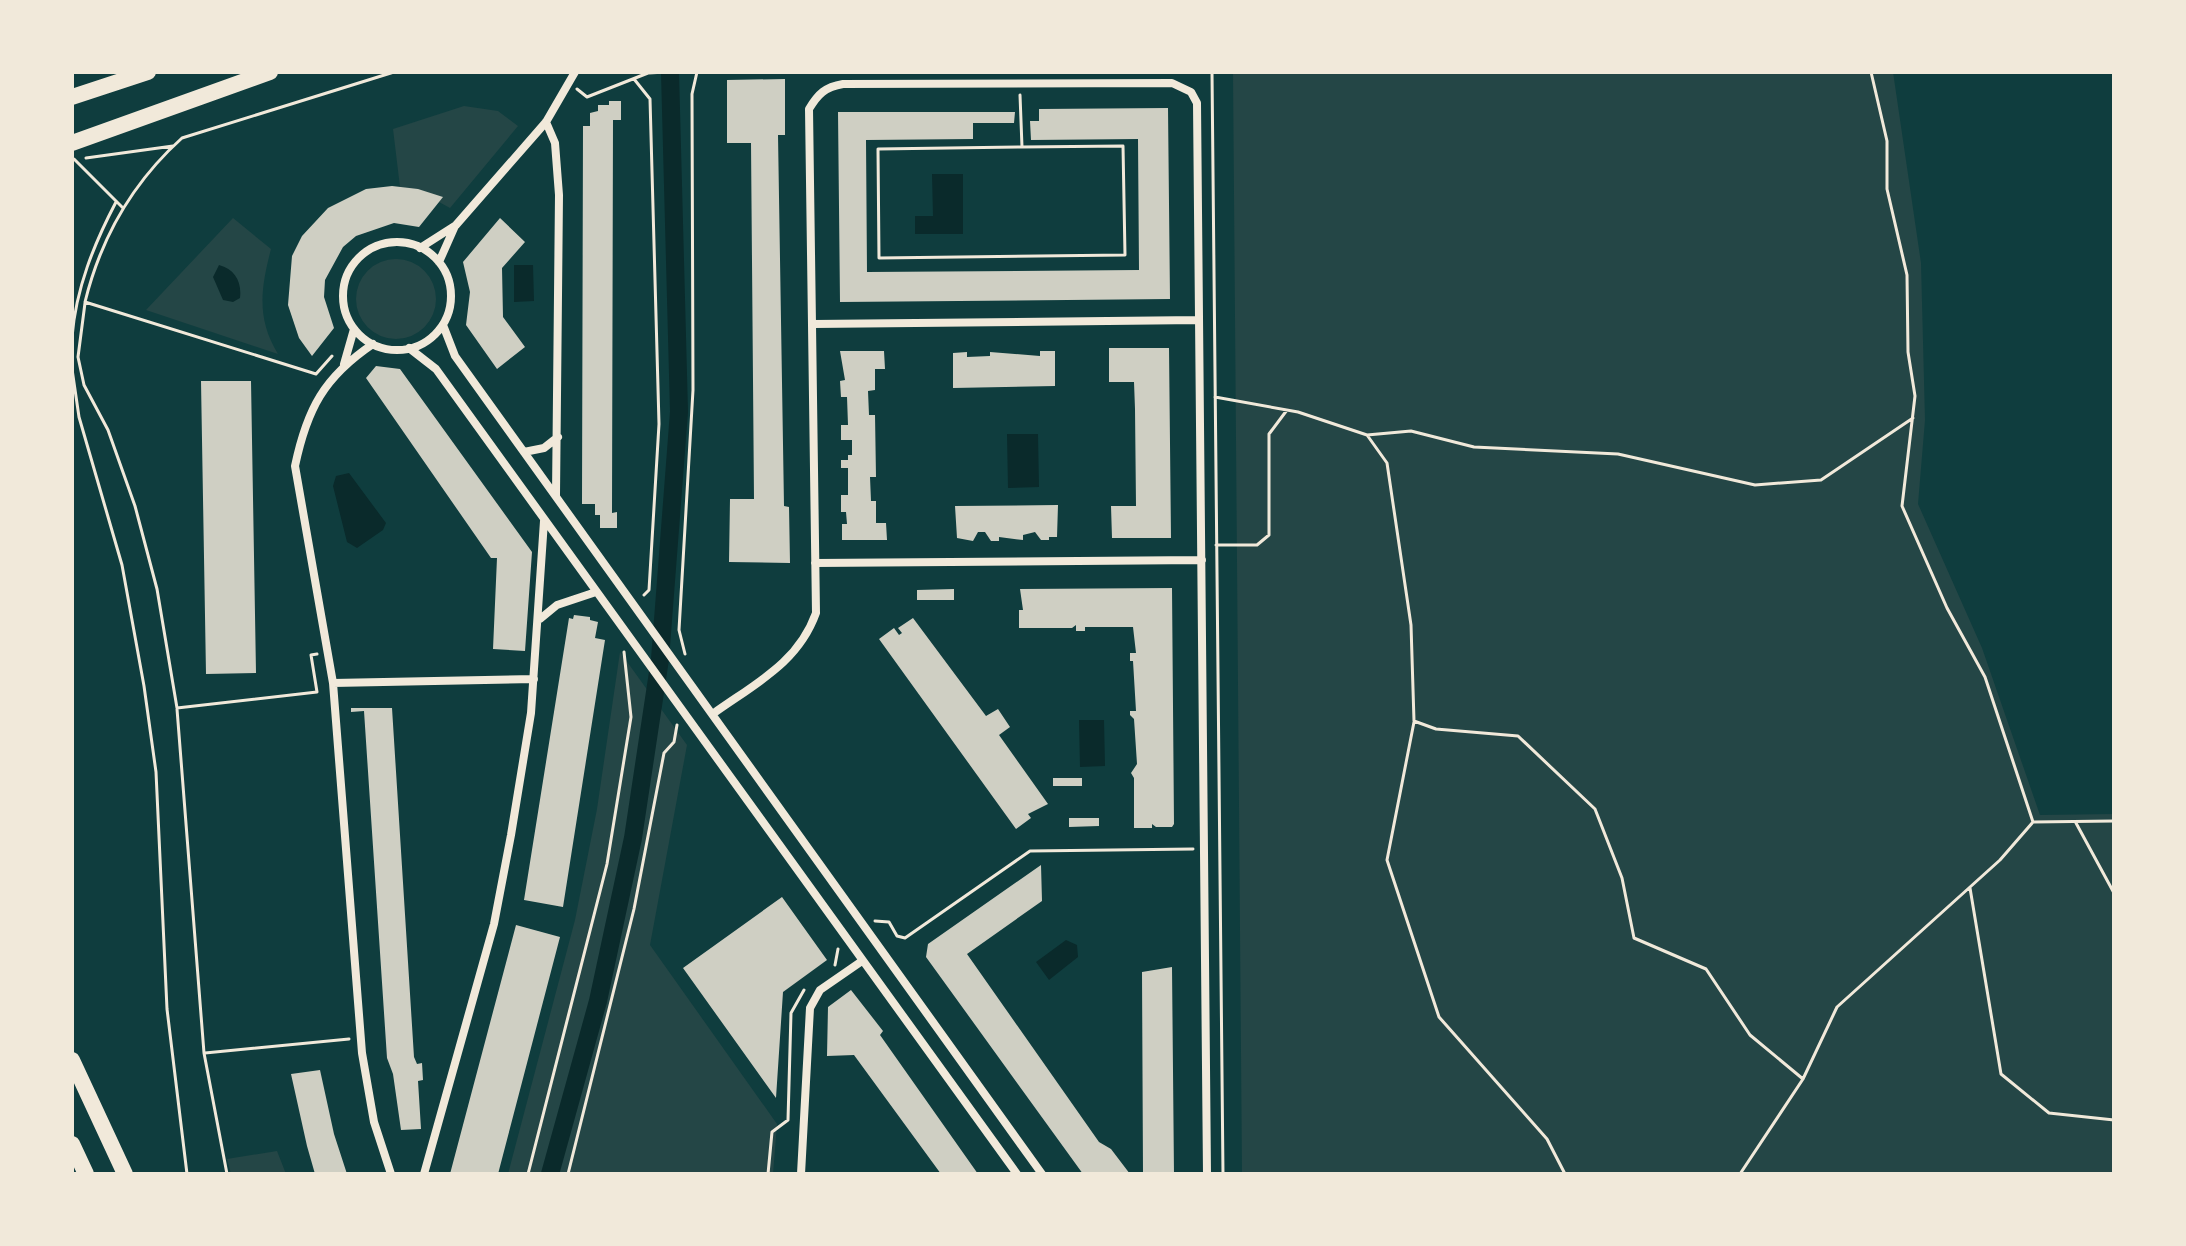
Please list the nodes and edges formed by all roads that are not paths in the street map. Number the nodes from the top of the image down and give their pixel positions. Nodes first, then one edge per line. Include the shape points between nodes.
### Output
1 (148, 72) edge
2 (270, 72) edge
3 (575, 72) edge
4 (72, 97) edge
5 (546, 122) junction
6 (72, 143) edge
7 (456, 225) junction
8 (420, 248) junction
9 (439, 262) junction
10 (1199, 320) junction
11 (813, 324) junction
12 (443, 325) junction
13 (354, 329) junction
14 (373, 344) junction
15 (409, 348) junction
16 (344, 364) junction
17 (558, 437) junction
18 (524, 452) junction
19 (556, 496) junction
20 (544, 519) junction
21 (1202, 560) junction
22 (815, 563) junction
23 (596, 592) junction
24 (540, 619) junction
25 (534, 679) junction
26 (333, 683) junction
27 (714, 713) junction
28 (862, 961) junction
29 (72, 1060) edge
30 (72, 1144) edge
31 (86, 1174) edge
32 (125, 1174) edge
33 (391, 1174) edge
34 (425, 1174) edge
35 (801, 1174) edge
36 (1017, 1174) edge
37 (1042, 1174) edge
38 (1207, 1174) edge

1 - 4 highway
2 - 6 highway
3 - 5 street
5 - 7 street
5 - 17 street via 555,143 559,195
7 - 8 street
7 - 9 street
8 - 9 street
8 - 13 street via 387,243 356,262 343,296
9 - 12 street via 451,292
10 - 11 street
10 - 11 street via 1197,103 1191,92 1172,83 1020,83 830,86 817,95 809,109
10 - 21 street
11 - 22 street
12 - 15 street via 427,341
12 - 18 street via 455,356
13 - 14 street
13 - 16 street
14 - 15 street
14 - 16 street
15 - 20 street via 436,369
16 - 26 street via 317,401 295,466
17 - 18 street via 544,448
17 - 19 street
18 - 19 street
19 - 27 street
20 - 23 street
20 - 24 street
21 - 22 street
21 - 38 street
22 - 27 street via 816,613 807,639 793,656
23 - 24 street via 577,596
23 - 28 street
24 - 25 street
25 - 26 street
25 - 34 street via 494,924
26 - 33 street via 360,1038 374,1122
27 - 37 street
28 - 35 street via 820,990 810,1008
28 - 36 street
29 - 32 highway
30 - 31 highway

